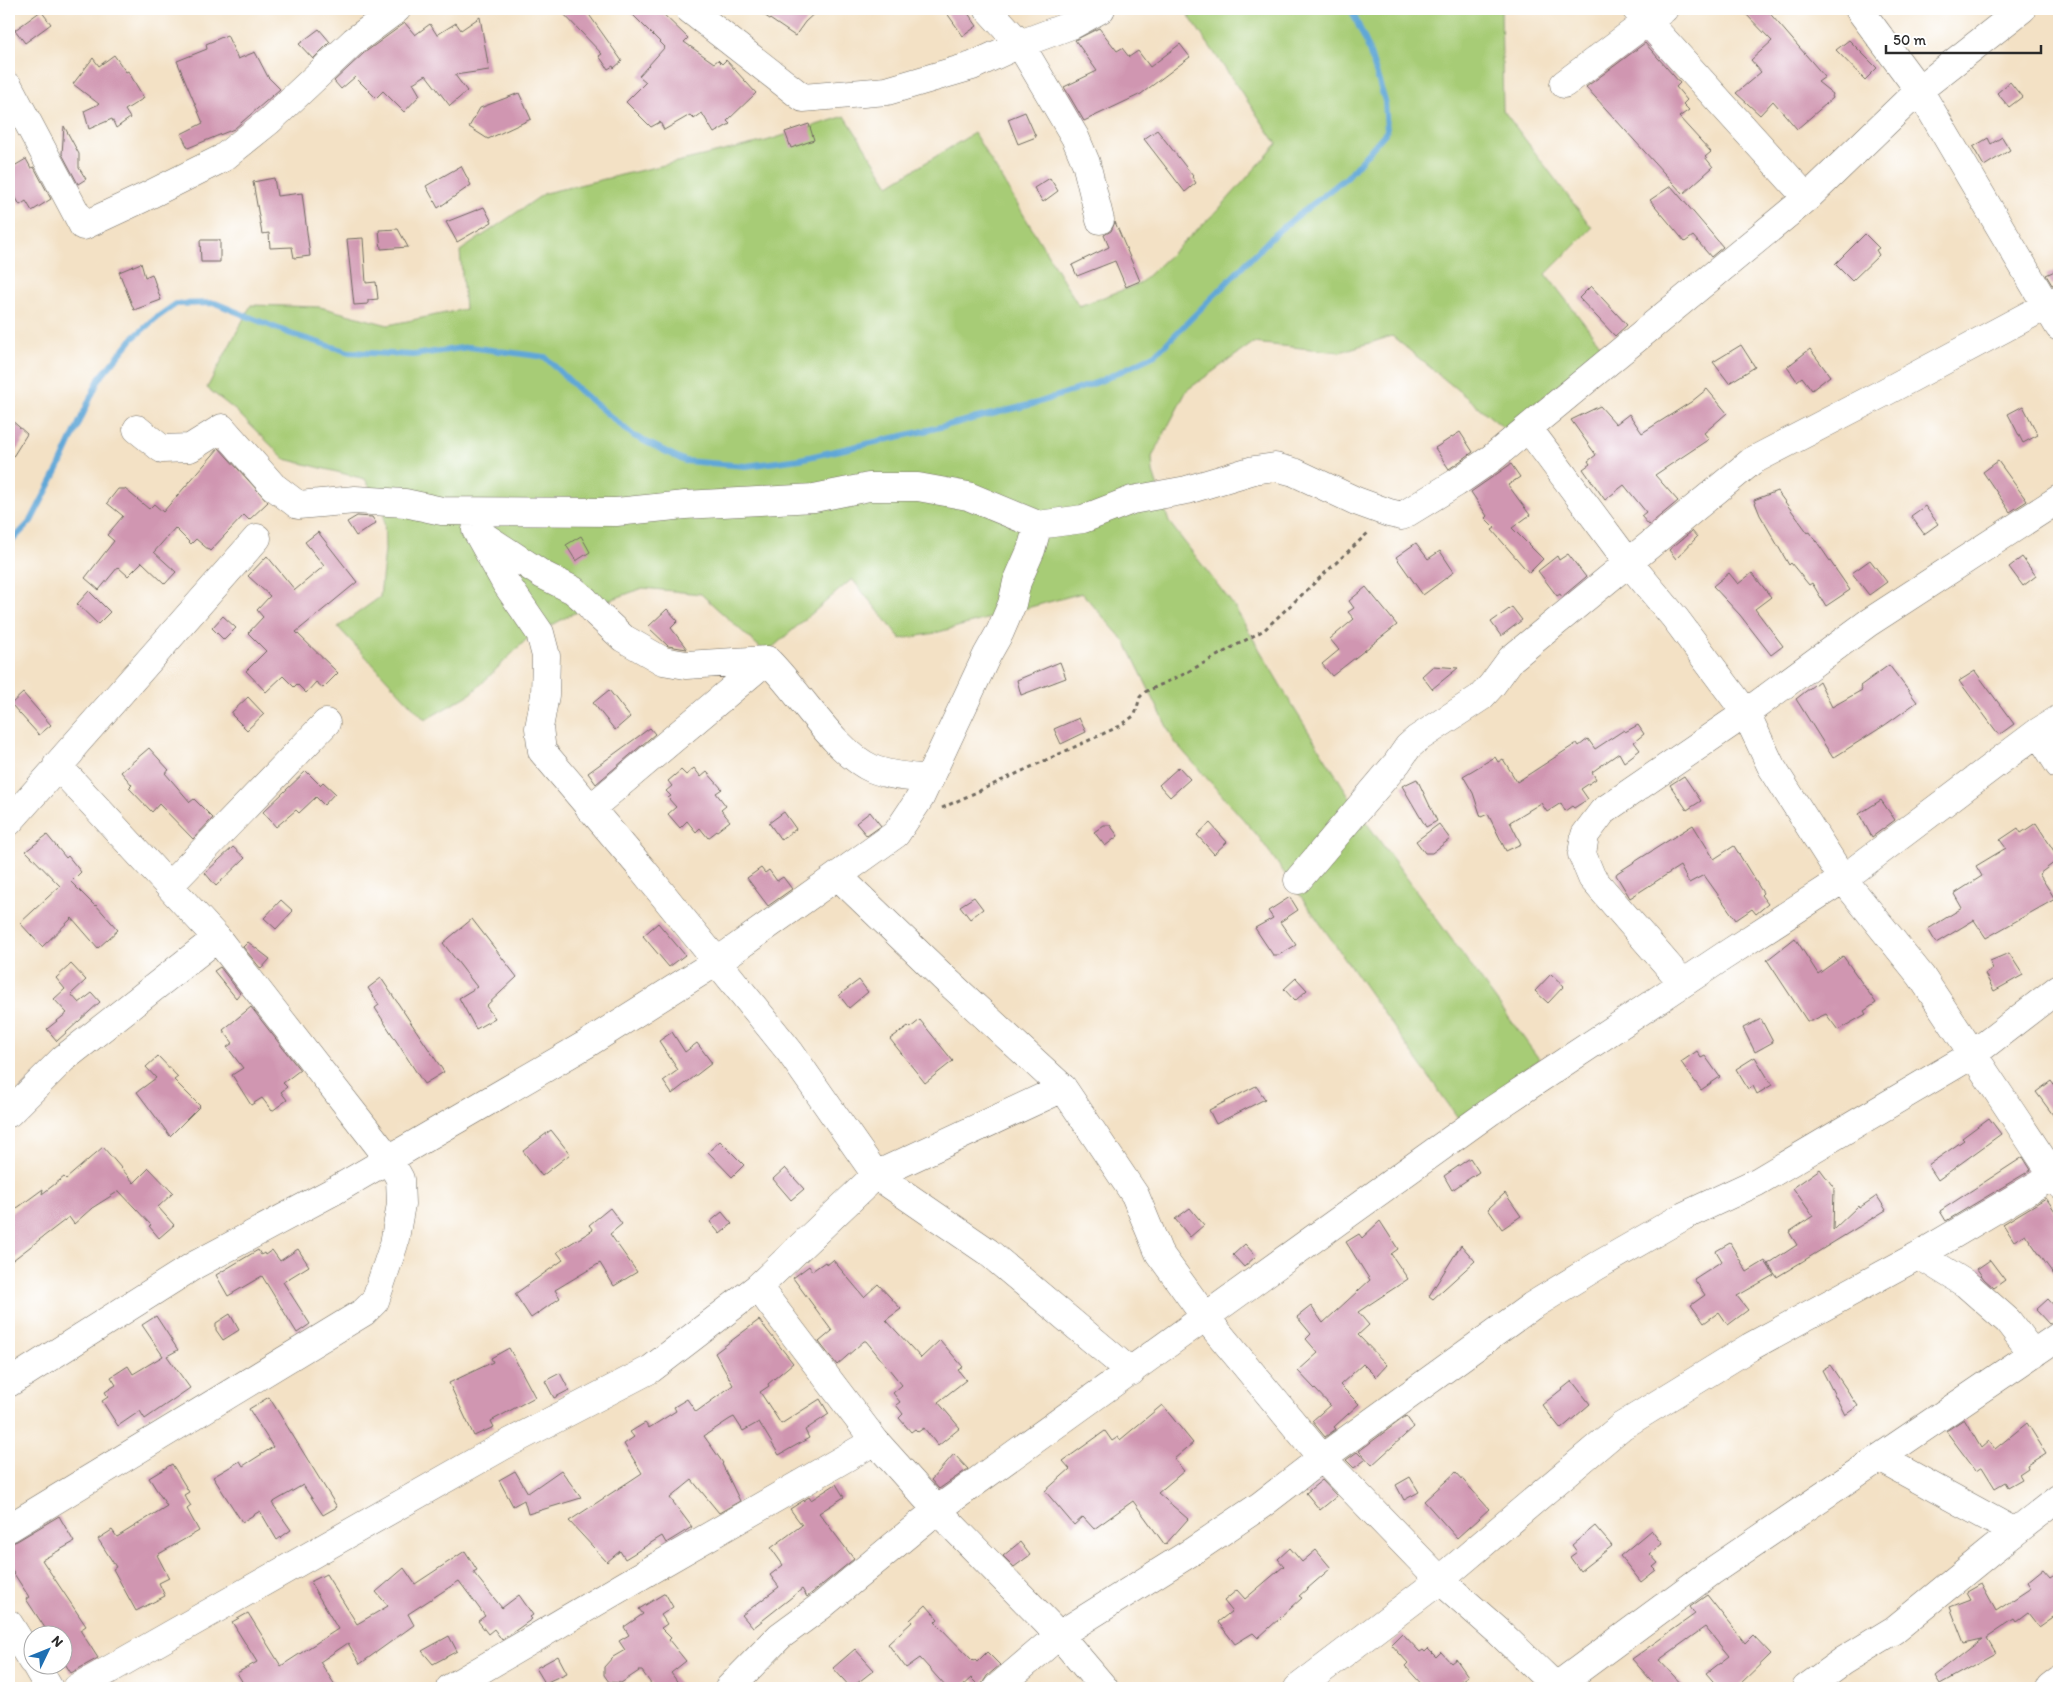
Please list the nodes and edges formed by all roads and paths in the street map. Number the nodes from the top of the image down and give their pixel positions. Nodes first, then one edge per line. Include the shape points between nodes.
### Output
1 (397, 9) edge
2 (689, 9) edge
3 (988, 9) edge
4 (1101, 9) edge
5 (1859, 9) edge
6 (2022, 9) edge
7 (1649, 13) edge
8 (1020, 44) junction
9 (1564, 84) dead end
10 (9, 87) edge
11 (1919, 90) junction
12 (1808, 198) junction
13 (1100, 220) dead end
14 (2055, 310) edge
15 (1528, 428) junction
16 (137, 429) dead end
17 (2059, 499) edge
18 (442, 511) junction
19 (1388, 513) junction
20 (1038, 525) junction
21 (476, 530) junction
22 (258, 538) dead end
23 (1628, 562) junction
24 (767, 660) junction
25 (135, 690) dead end
26 (1746, 713) junction
27 (326, 723) dead end
28 (2048, 725) edge
29 (58, 765) junction
30 (2059, 765) edge
31 (930, 779) junction
32 (590, 809) junction
33 (939, 809) dead end
34 (9, 822) edge
35 (838, 877) junction
36 (1843, 879) junction
37 (1298, 880) dead end
38 (170, 885) junction
39 (217, 938) junction
40 (718, 961) junction
41 (1683, 983) junction
42 (2059, 988) edge
43 (1972, 1055) junction
44 (1063, 1088) junction
45 (9, 1113) edge
46 (389, 1159) junction
47 (876, 1175) junction
48 (2057, 1177) edge
49 (1919, 1255) junction
50 (758, 1287) junction
51 (1206, 1318) junction
52 (2059, 1336) edge
53 (2033, 1354) junction
54 (1131, 1372) junction
55 (9, 1383) edge
56 (875, 1441) junction
57 (1322, 1458) junction
58 (1880, 1458) junction
59 (2059, 1498) edge
60 (937, 1510) junction
61 (9, 1528) edge
62 (2015, 1532) junction
63 (1440, 1580) junction
64 (11, 1632) edge
65 (1059, 1635) junction
66 (22, 1647) edge
67 (41, 1674) edge
68 (2059, 1681) edge
69 (455, 1687) edge
70 (49, 1688) edge
71 (77, 1688) edge
72 (729, 1688) edge
73 (997, 1688) edge
74 (1104, 1688) edge
75 (1298, 1688) edge
76 (1556, 1688) edge
77 (1806, 1688) edge
78 (2050, 1688) edge

1 - 10 street via 354,41 269,121 223,158 83,226
2 - 8 street via 803,98 887,91 972,66
3 - 8 street
4 - 8 street via 1074,24
5 - 11 street
6 - 11 street
7 - 9 street
7 - 12 street
8 - 13 street via 1075,138 1086,163
11 - 12 street
11 - 14 street
12 - 15 street
14 - 23 street via 1752,461
15 - 19 street via 1492,458 1402,516
15 - 23 street
16 - 18 street via 162,449 190,448 222,428 273,486 298,505 355,500 405,502
17 - 26 street via 1868,623
18 - 20 street via 616,512 685,504 814,498 868,487 918,488 968,496
18 - 21 street
19 - 20 street via 1356,502 1294,472 1274,467 1187,490 1132,500 1083,518
19 - 33 path via 1264,630 1145,692 1140,697 1135,715 1120,726
20 - 31 street via 1000,632
21 - 24 street via 542,576 573,590 623,638 663,661 686,665
21 - 32 street via 505,582 540,633 546,656 545,695 539,728 542,751
22 - 29 street
23 - 26 street via 1676,618
23 - 37 street via 1511,660 1481,697 1417,738
24 - 31 street via 851,756 874,770
24 - 32 street
25 - 29 street
26 - 36 street via 1770,766
26 - 41 street via 1603,811 1585,835 1582,854 1592,878
27 - 38 street
28 - 30 street
28 - 36 street
29 - 34 street
29 - 38 street
31 - 35 street via 896,834
32 - 40 street
35 - 40 street
35 - 44 street
36 - 41 street
36 - 43 street via 1921,976
38 - 39 street
39 - 45 street via 64,1059
39 - 46 street
40 - 46 street via 586,1045
40 - 47 street via 790,1052
41 - 51 street via 1491,1111
42 - 43 street
43 - 48 street
43 - 57 street via 1757,1182 1684,1216 1572,1281 1532,1306
44 - 47 street
44 - 51 street via 1135,1195 1159,1253
46 - 55 street via 195,1265
46 - 61 street via 400,1178 401,1204 394,1244 375,1301 364,1312
47 - 50 street
47 - 54 street via 988,1252
48 - 49 street
49 - 53 street via 1966,1284 2008,1321
49 - 63 street via 1750,1347 1622,1426
50 - 56 street
50 - 71 street via 651,1369 503,1446
51 - 54 street
51 - 57 street
52 - 53 street
53 - 58 street
54 - 60 street
56 - 60 street
56 - 69 street
57 - 63 street
57 - 65 street via 1193,1551
58 - 62 street
58 - 76 street via 1711,1572
59 - 62 street
60 - 65 street
60 - 72 street via 780,1636
62 - 77 street via 1894,1630
63 - 75 street
63 - 76 street
64 - 66 street
65 - 73 street
65 - 74 street
67 - 70 street
68 - 78 street

